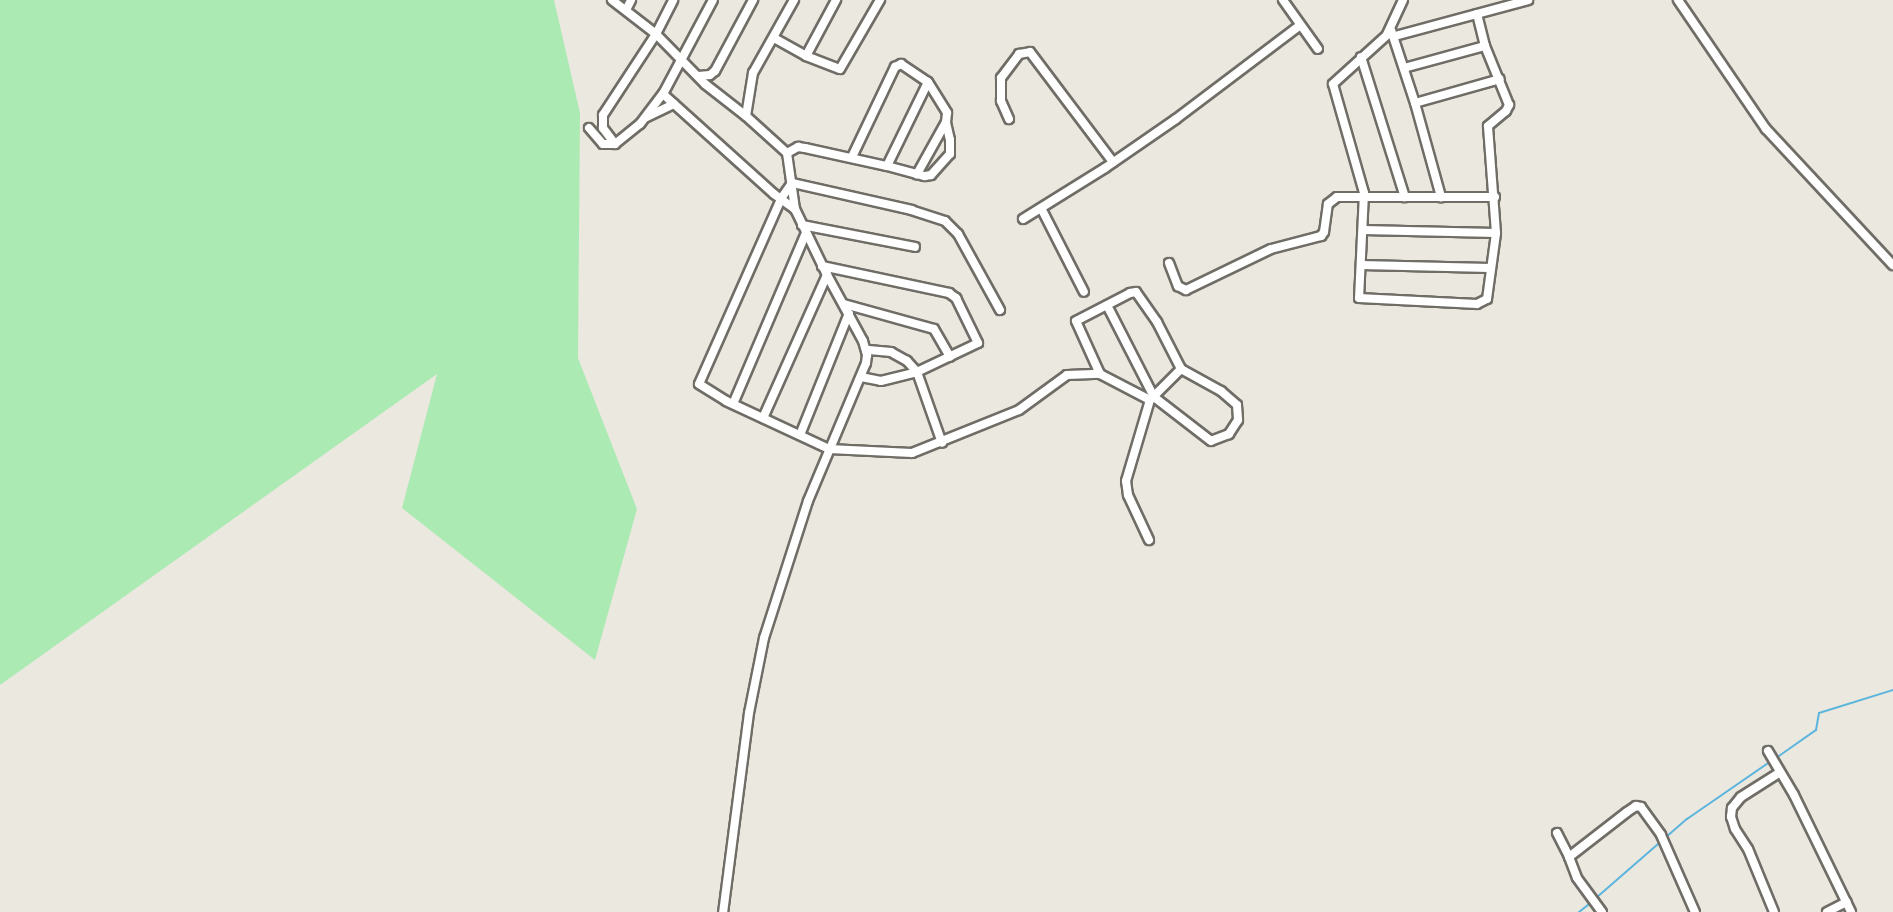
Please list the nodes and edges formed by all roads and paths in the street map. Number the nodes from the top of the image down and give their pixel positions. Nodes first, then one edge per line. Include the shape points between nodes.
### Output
1 (612, 0) edge
2 (631, 0) edge
3 (673, 0) edge
4 (713, 0) edge
5 (753, 0) edge
6 (794, 0) edge
7 (836, 0) edge
8 (880, 0) edge
9 (1283, 0) edge
10 (1403, 0) edge
11 (1528, 0) edge
12 (1678, 0) edge
13 (626, 10) junction
14 (1476, 14) junction
15 (1299, 26) junction
16 (1393, 33) junction
17 (656, 34) junction
18 (774, 38) junction
19 (1485, 46) junction
20 (1318, 49) dead end
21 (806, 56) junction
22 (1361, 57) junction
23 (683, 60) junction
24 (1404, 68) junction
25 (698, 76) junction
26 (1500, 79) junction
27 (928, 82) junction
28 (663, 94) junction
29 (1415, 103) junction
30 (674, 104) junction
31 (747, 116) junction
32 (644, 118) junction
33 (1009, 119) dead end
34 (946, 122) junction
35 (589, 128) dead end
36 (615, 144) junction
37 (787, 153) junction
38 (852, 157) junction
39 (1113, 162) junction
40 (887, 166) junction
41 (917, 174) junction
42 (792, 183) junction
43 (1364, 195) junction
44 (1405, 197) junction
45 (1441, 197) junction
46 (1495, 197) junction
47 (781, 199) junction
48 (1041, 208) junction
49 (795, 209) junction
50 (1023, 219) dead end
51 (804, 229) junction
52 (1363, 230) junction
53 (1496, 233) junction
54 (915, 247) dead end
55 (1168, 263) dead end
56 (1361, 265) junction
57 (1893, 265) edge
58 (822, 266) junction
59 (1490, 268) junction
60 (827, 275) junction
61 (1084, 292) dead end
62 (844, 304) junction
63 (1107, 305) junction
64 (1000, 310) dead end
65 (849, 313) junction
66 (866, 350) junction
67 (950, 357) junction
68 (1181, 369) junction
69 (917, 372) junction
70 (1100, 374) junction
71 (861, 377) junction
72 (1152, 398) junction
73 (733, 404) junction
74 (763, 418) junction
75 (800, 435) junction
76 (942, 443) junction
77 (829, 449) junction
78 (1149, 540) dead end
79 (1770, 755) dead end
80 (1778, 771) junction
81 (1557, 833) dead end
82 (1569, 857) junction
83 (1847, 902) junction
84 (723, 912) edge
85 (1602, 912) edge
86 (1695, 912) edge
87 (1774, 912) edge
88 (1827, 912) edge
89 (1851, 912) edge

1 - 13 street
2 - 13 street
3 - 17 street
4 - 23 street
5 - 25 street via 715,70 710,75
6 - 18 street
7 - 21 street
8 - 21 street via 842,68 835,69
9 - 15 street
10 - 16 street
11 - 14 street
12 - 57 street via 1766,129
13 - 17 street
14 - 16 street
14 - 19 street
15 - 20 street
15 - 39 street
16 - 22 street
16 - 24 street
17 - 23 street
17 - 36 street via 603,115 603,128
18 - 21 street
18 - 31 street via 753,73
19 - 24 street
19 - 26 street
22 - 43 street via 1336,79 1333,87
22 - 44 street
23 - 25 street
23 - 28 street
24 - 29 street
25 - 31 street
26 - 29 street
26 - 46 street via 1509,107 1488,123
27 - 34 street via 942,102
27 - 38 street via 903,64 897,65
27 - 40 street
28 - 30 street
28 - 32 street
29 - 45 street
30 - 32 street
30 - 47 street
31 - 37 street
32 - 36 street
33 - 39 street via 1001,101 1001,78 1019,54 1030,52
34 - 41 street
34 - 41 street via 950,154 931,175
35 - 36 street via 603,144
37 - 38 street via 798,147
37 - 42 street
38 - 40 street
39 - 48 street
40 - 41 street
42 - 47 street
42 - 49 street
42 - 64 street via 945,221 958,234
43 - 44 street
43 - 52 street
43 - 55 street via 1332,199 1321,236 1271,249 1186,290 1178,286
44 - 45 street
45 - 46 street
46 - 53 street
47 - 49 street
47 - 73 street via 699,384
48 - 50 street
48 - 61 street
49 - 51 street
51 - 54 street
51 - 58 street
51 - 73 street
52 - 53 street
52 - 56 street
53 - 59 street
56 - 59 street
56 - 59 street via 1359,298 1477,304 1487,298
58 - 60 street
58 - 67 street via 953,295 978,343
60 - 62 street
60 - 74 street
62 - 65 street
62 - 67 street via 934,329
63 - 68 street via 1130,293 1139,293
63 - 70 street via 1076,321
63 - 72 street
65 - 66 street
65 - 75 street
66 - 69 street via 891,352
66 - 71 street
67 - 69 street
68 - 72 street
68 - 72 street via 1221,391 1237,405 1238,420 1229,434 1211,441
69 - 71 street via 881,381
69 - 76 street
70 - 72 street
70 - 76 street via 1067,375 1019,410
71 - 77 street
72 - 78 street via 1126,481 1128,495
73 - 74 street
74 - 75 street
75 - 77 street
76 - 77 street via 904,454
77 - 84 street via 808,501 759,659
79 - 80 street
80 - 83 street
80 - 87 street via 1741,797 1732,808 1731,817
81 - 82 street
82 - 85 street via 1577,878
82 - 86 street via 1636,807 1645,810 1667,847
83 - 88 street
83 - 89 street

